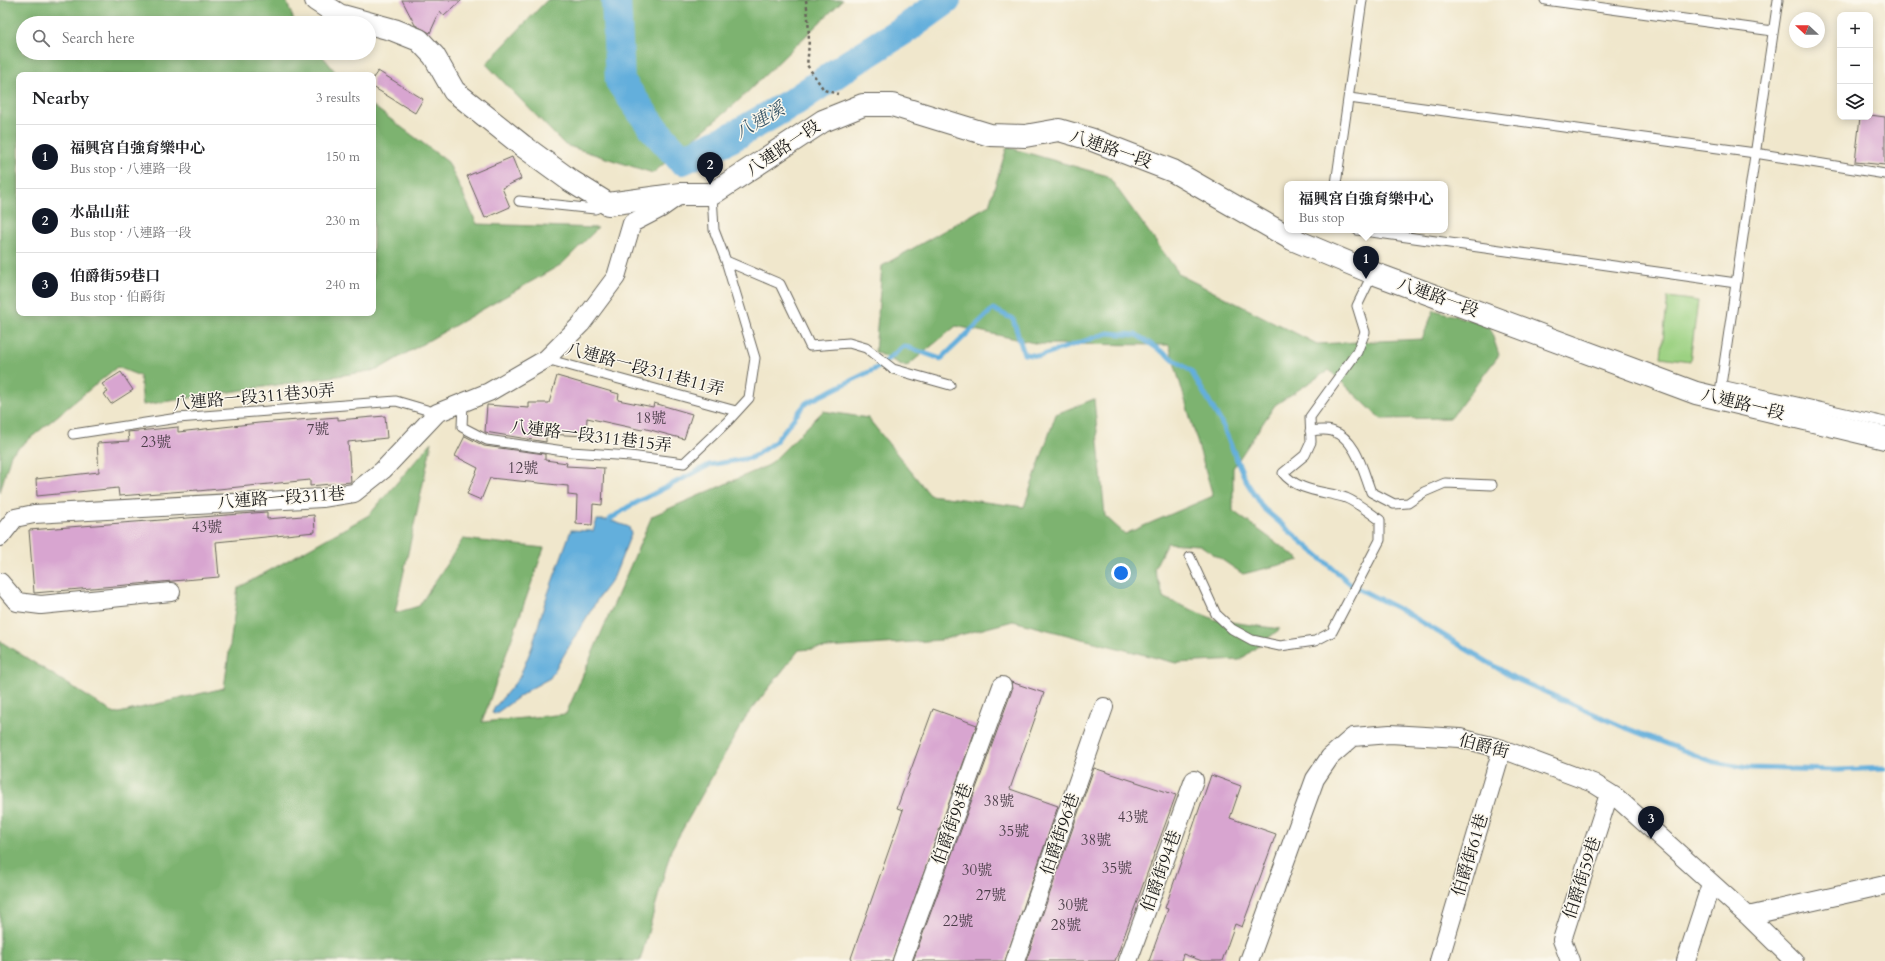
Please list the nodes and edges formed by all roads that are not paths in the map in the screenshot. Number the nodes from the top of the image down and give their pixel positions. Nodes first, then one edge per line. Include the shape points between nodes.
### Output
1 (316, 0) edge
2 (1362, 0) edge
3 (1545, 0) edge
4 (1778, 0) edge
5 (343, 16) edge
6 (376, 25) edge
7 (1773, 30) junction
8 (1349, 98) junction
9 (1755, 153) junction
10 (1885, 174) edge
11 (1336, 181) edge
12 (681, 194) junction
13 (712, 194) junction
14 (519, 201) dead end
15 (608, 204) junction
16 (1378, 233) edge
17 (726, 261) junction
18 (1373, 273) junction
19 (1736, 283) junction
20 (546, 359) junction
21 (950, 385) dead end
22 (463, 402) junction
23 (736, 411) junction
24 (437, 413) junction
25 (1885, 422) edge
26 (1310, 430) junction
27 (73, 434) dead end
28 (1885, 438) edge
29 (1492, 485) dead end
30 (0, 537) edge
31 (1190, 557) dead end
32 (0, 582) edge
33 (171, 592) dead end
34 (1002, 686) dead end
35 (1104, 707) dead end
36 (1502, 749) junction
37 (1194, 780) dead end
38 (1609, 794) junction
39 (1711, 884) junction
40 (1885, 885) edge
41 (1748, 916) junction
42 (902, 961) edge
43 (1015, 961) edge
44 (1128, 961) edge
45 (1249, 961) edge
46 (1439, 961) edge
47 (1570, 961) edge
48 (1686, 961) edge
49 (1794, 961) edge

1 - 5 street
2 - 8 lane
3 - 7 lane
4 - 7 lane
6 - 15 street via 419,40 434,56 454,91 553,168
7 - 9 lane
8 - 9 lane
8 - 11 lane
9 - 10 lane
9 - 19 lane
12 - 13 street
12 - 15 street
12 - 20 street, 八連路一段311巷 via 632,223 616,277 581,324
13 - 17 lane via 714,230
13 - 18 street, 八連路一段 via 823,120 862,105 892,105 990,135 1025,136 1059,130 1090,139 1173,171 1292,239
14 - 15 lane via 595,209
16 - 19 lane
17 - 21 lane via 780,284 810,346 849,343 866,348 893,369
17 - 23 lane via 755,358 749,398
18 - 26 lane via 1357,306 1365,332 1357,352 1310,417
18 - 28 street, 八連路一段 via 1696,393
19 - 25 lane via 1721,385
20 - 22 street, 八連路一段311巷 via 489,392
20 - 23 lane, 八連路一段311巷11弄
22 - 23 lane, 八連路一段311巷15弄 via 462,427 487,440 571,452 684,463
22 - 24 street, 八連路一段311巷
24 - 27 lane, 八連路一段311巷30弄 via 396,401 178,418
24 - 30 street, 八連路一段311巷 via 383,470 354,493 322,498 34,514 15,518
26 - 29 lane via 1332,430 1346,438 1359,460 1371,492 1394,504 1408,503 1424,492 1445,484
26 - 31 lane via 1310,442 1305,455 1283,473 1290,481 1313,491 1347,498 1380,520 1380,540 1332,632 1315,642 1292,645 1280,646 1252,640 1232,629 1216,614
32 - 33 street via 17,602 40,605
34 - 42 street, 伯爵街98巷
35 - 43 street, 伯爵街96巷
36 - 38 street, 伯爵街 via 1593,783
36 - 45 street, 伯爵街 via 1460,738 1390,734 1353,737 1330,757 1315,779
36 - 46 street, 伯爵街61巷
37 - 44 street, 伯爵街94巷
38 - 39 street, 伯爵街
38 - 47 street, 伯爵街59巷 via 1562,940
39 - 41 street, 伯爵街
39 - 48 street
40 - 41 street
41 - 49 street, 伯爵街

